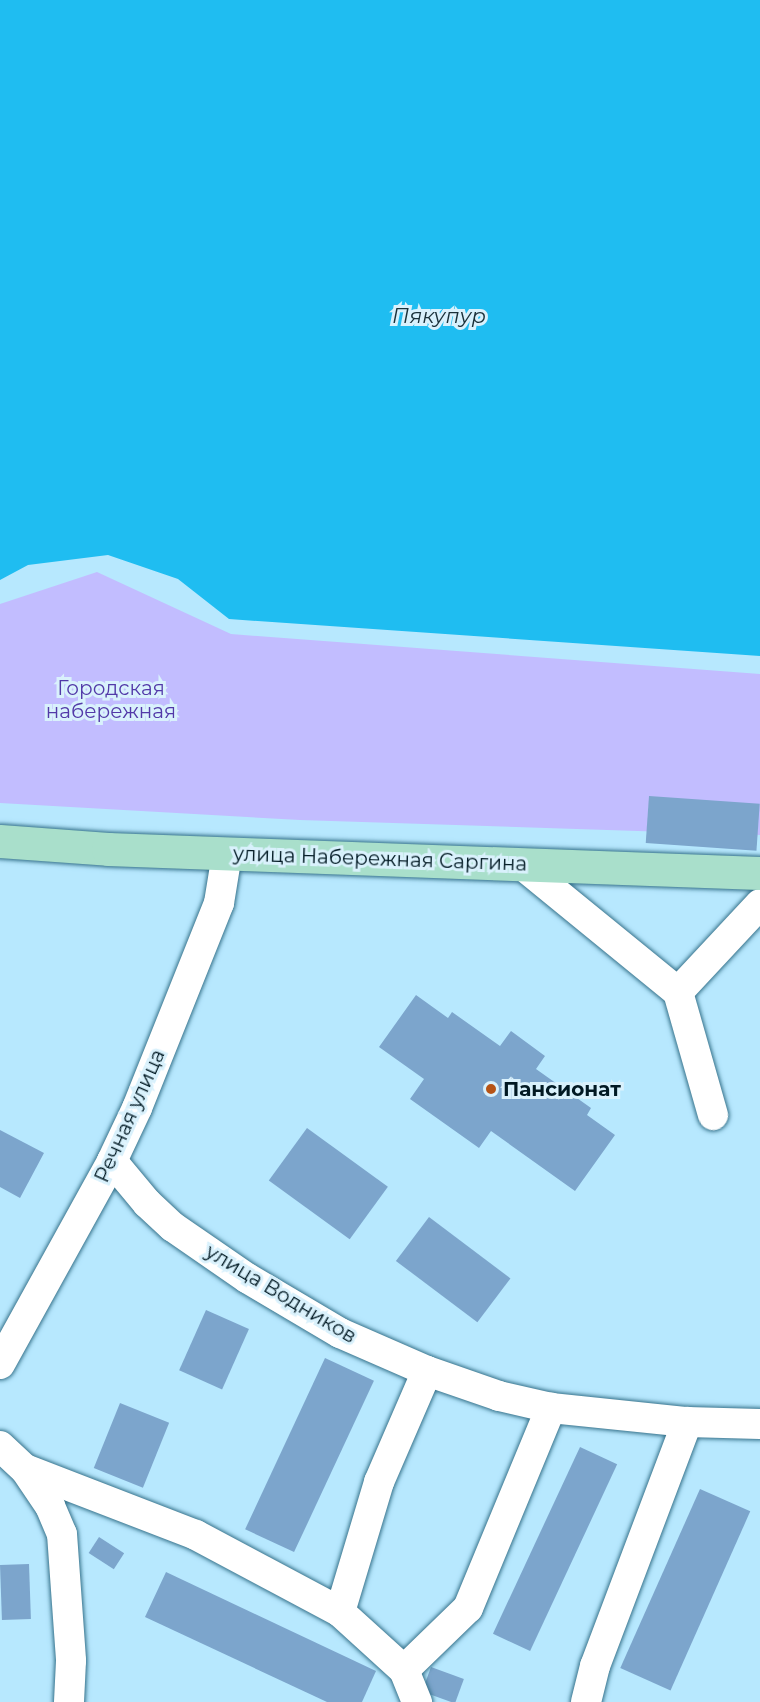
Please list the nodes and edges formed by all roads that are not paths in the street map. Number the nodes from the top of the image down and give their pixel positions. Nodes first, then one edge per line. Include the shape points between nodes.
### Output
1 (0, 841) edge
2 (227, 854) junction
3 (521, 864) junction
4 (760, 873) edge
5 (760, 904) edge
6 (678, 992) junction
7 (713, 1115) dead end
8 (112, 1161) junction
9 (0, 1364) edge
10 (427, 1371) junction
11 (551, 1408) junction
12 (687, 1422) junction
13 (760, 1424) edge
14 (0, 1446) edge
15 (25, 1469) junction
16 (340, 1612) junction
17 (405, 1670) junction
18 (69, 1702) edge
19 (417, 1702) edge
20 (586, 1702) edge

1 - 2 main road, улица Набережная Саргина
2 - 3 main road, улица Набережная Саргина
2 - 8 street, Речная улица via 219,903
3 - 4 main road, улица Набережная Саргина
3 - 6 street
5 - 6 street
6 - 7 street
8 - 9 street, Речная улица
8 - 10 street, улица Водников via 173,1227 247,1278 340,1333
10 - 11 street, улица Водников via 499,1396
10 - 16 street via 379,1482
11 - 12 street, улица Водников
11 - 17 street via 468,1608
12 - 13 street, улица Водников
12 - 20 street via 595,1666
14 - 15 street
15 - 16 street via 196,1535
15 - 18 street via 50,1506 62,1534 71,1661
16 - 17 street
17 - 19 street

